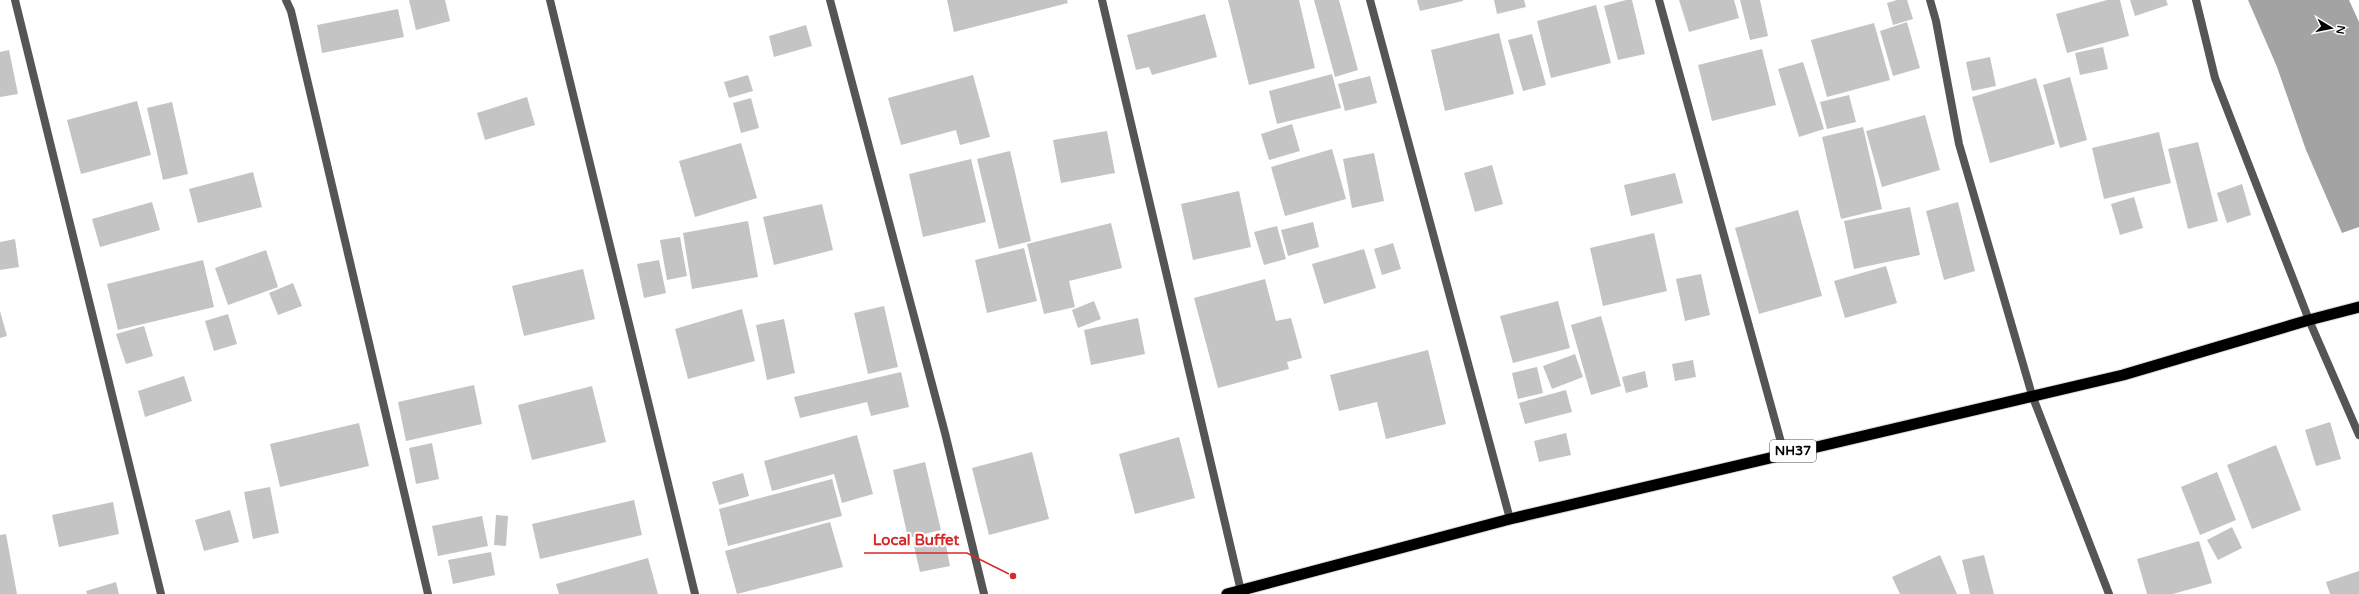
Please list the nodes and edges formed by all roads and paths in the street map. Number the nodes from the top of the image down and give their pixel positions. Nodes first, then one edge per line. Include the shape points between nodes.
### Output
1 (15, 0) edge
2 (286, 0) edge
3 (550, 0) edge
4 (830, 0) edge
5 (1102, 0) edge
6 (1370, 0) edge
7 (1659, 0) edge
8 (1930, 0) edge
9 (2196, 0) edge
10 (2359, 307) edge
11 (2309, 320) junction
12 (2032, 395) junction
13 (2359, 435) edge
14 (1784, 453) junction
15 (1510, 519) junction
16 (1241, 591) junction
17 (161, 594) edge
18 (428, 594) edge
19 (695, 594) edge
20 (984, 594) edge
21 (1227, 594) edge
22 (2109, 594) edge

1 - 17 street
2 - 18 street via 291,11
3 - 19 street
4 - 20 street via 945,433
5 - 16 street
6 - 15 street
7 - 14 street
8 - 12 street via 1959,144
9 - 11 street via 2215,78
10 - 11 highway, NH37
11 - 12 highway, NH37 via 2123,375
11 - 13 street
12 - 14 highway, NH37
12 - 22 street
14 - 15 highway, NH37
15 - 16 highway, NH37
16 - 21 highway, NH37

